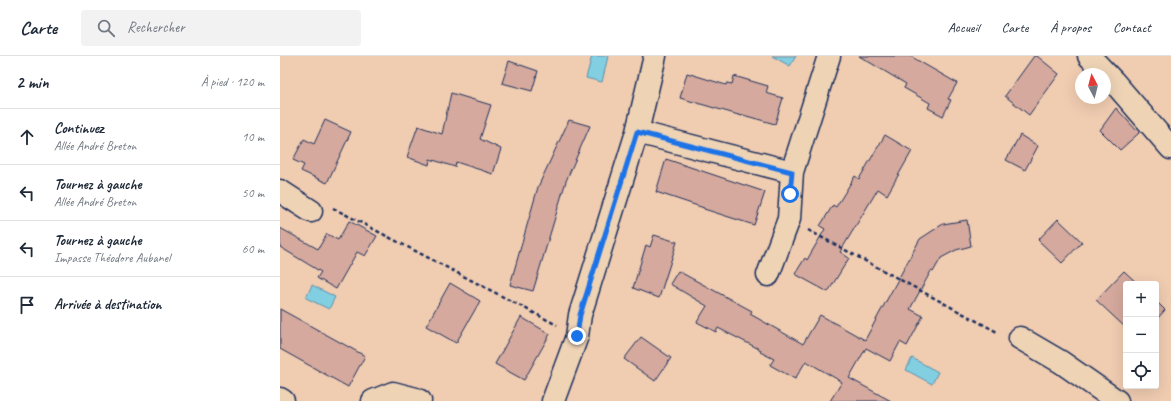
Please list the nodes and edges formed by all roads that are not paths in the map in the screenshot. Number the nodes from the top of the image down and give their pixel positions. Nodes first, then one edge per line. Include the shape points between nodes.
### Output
1 (655, 56) edge
2 (829, 56) edge
3 (1089, 56) edge
4 (1107, 56) edge
5 (1171, 128) edge
6 (637, 132) junction
7 (1171, 148) edge
8 (792, 172) junction
9 (280, 191) edge
10 (311, 211) road end
11 (768, 275) dead end
12 (1020, 338) road end
13 (280, 399) edge
14 (283, 401) edge
15 (373, 401) edge
16 (420, 401) edge
17 (553, 401) edge
18 (1117, 401) edge

1 - 6 street
2 - 8 street
3 - 7 street
4 - 5 street
6 - 8 street
6 - 17 street via 580,315 577,336
8 - 11 street via 789,219
9 - 10 street
12 - 18 street
13 - 14 street
15 - 16 street via 393,393

